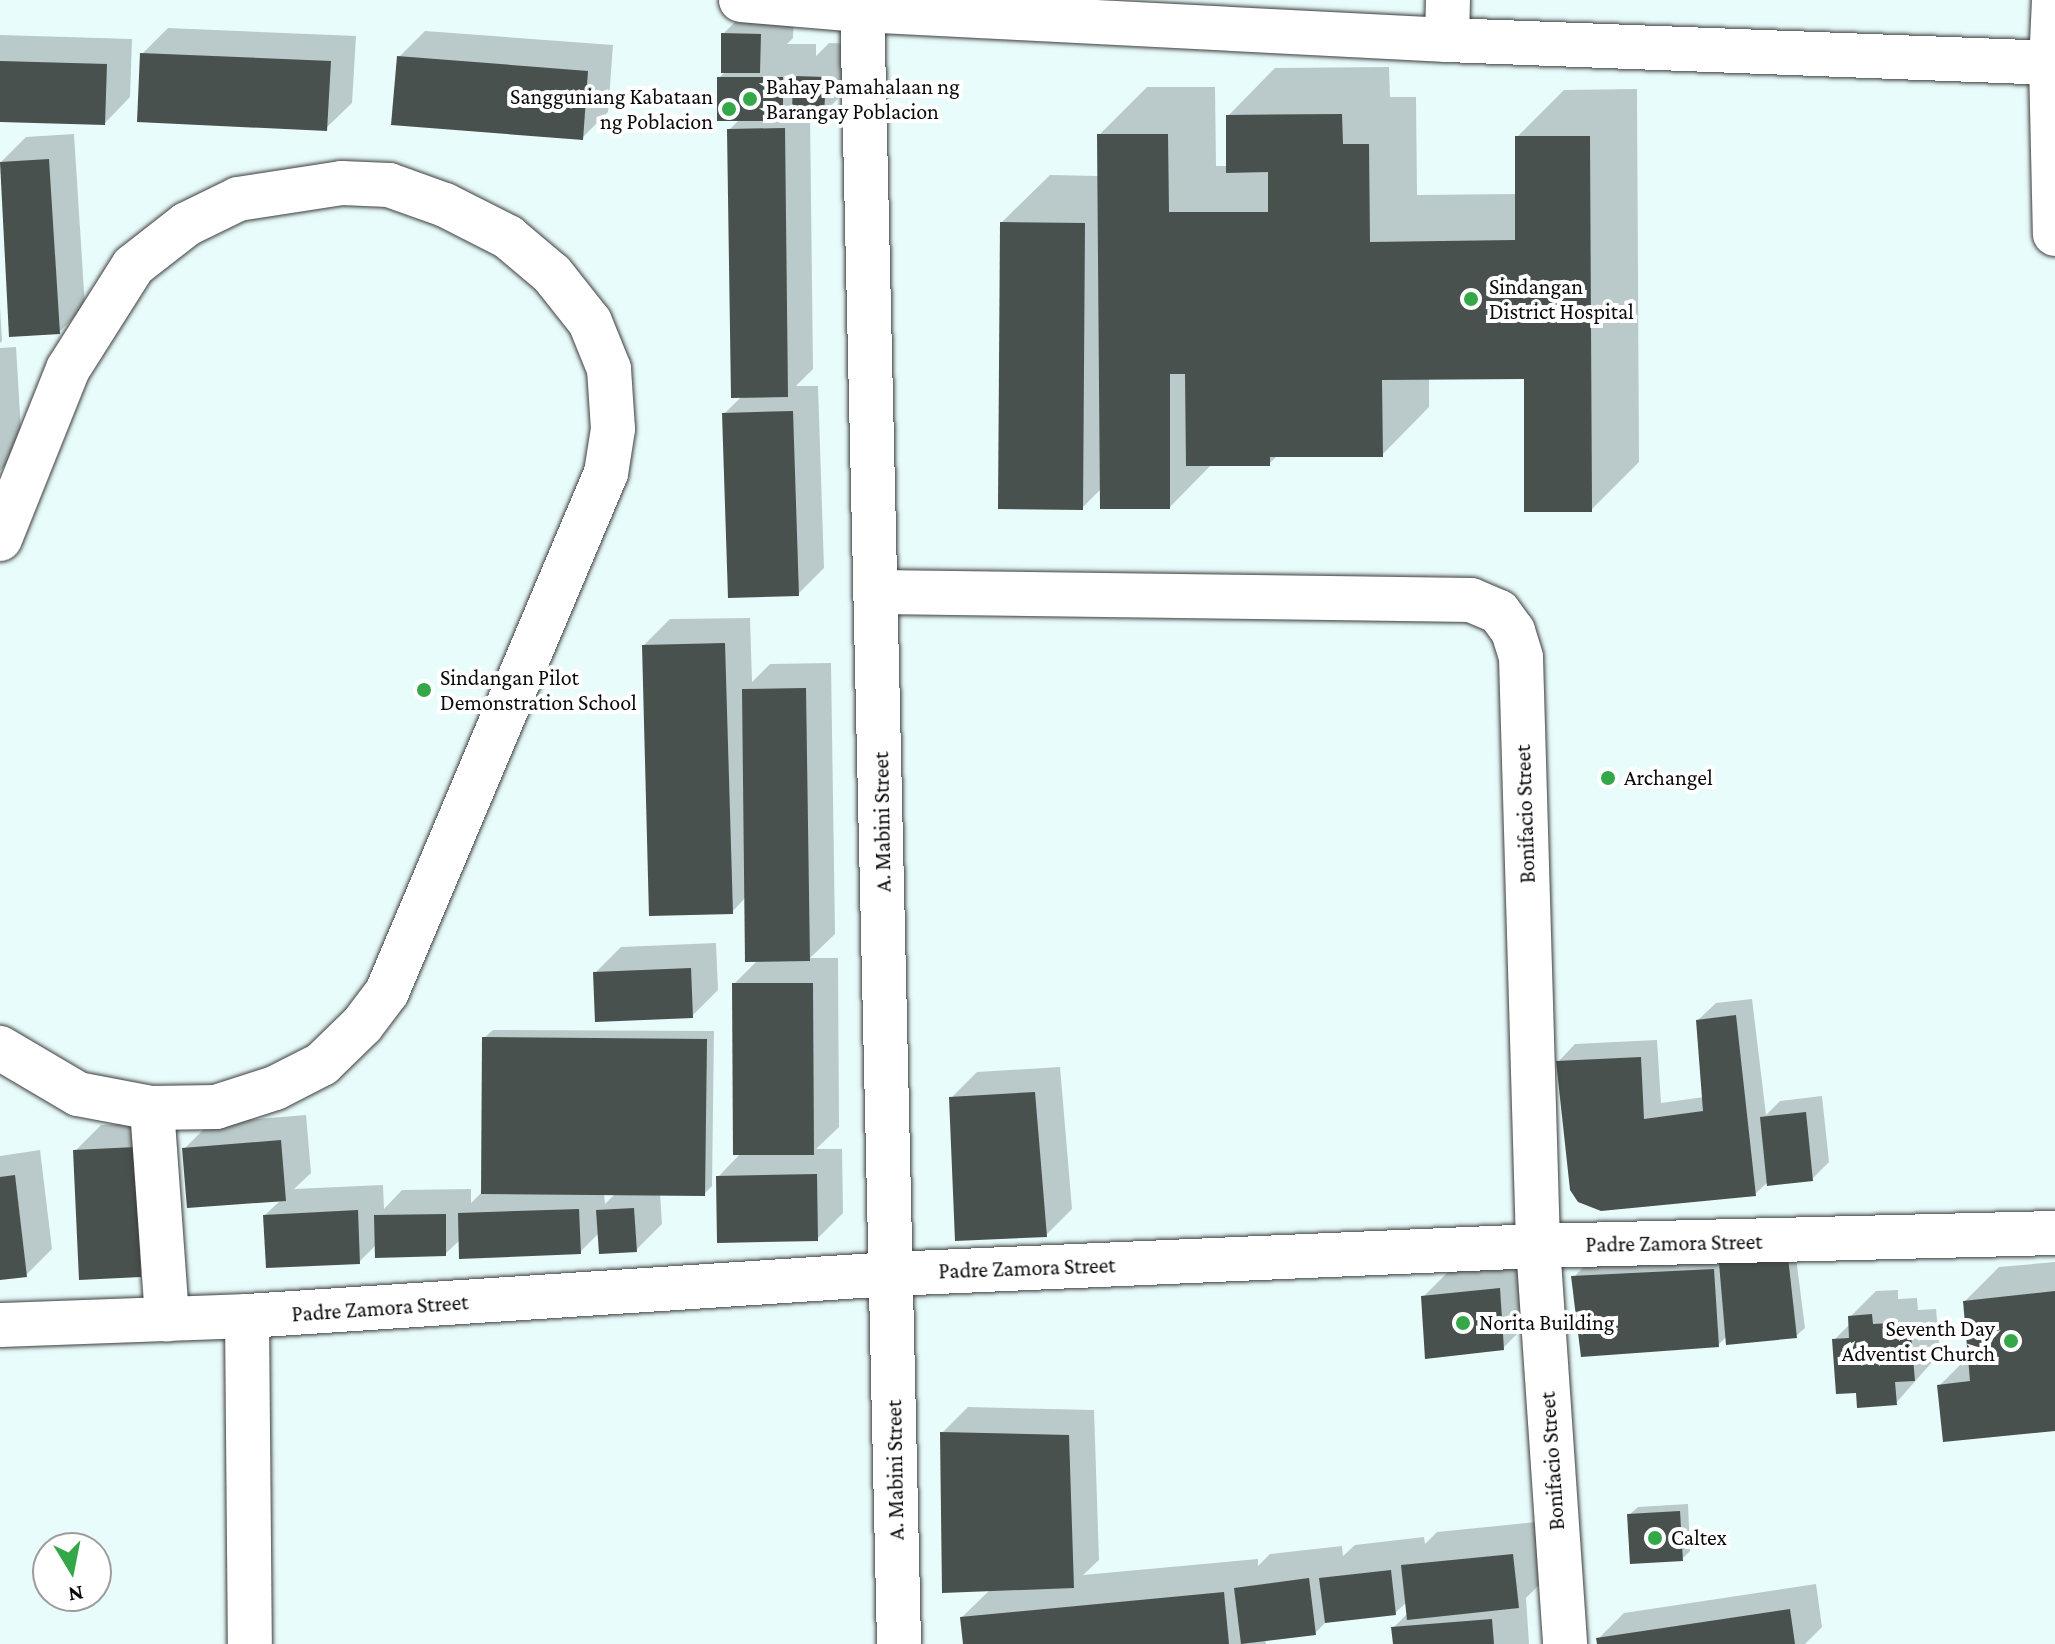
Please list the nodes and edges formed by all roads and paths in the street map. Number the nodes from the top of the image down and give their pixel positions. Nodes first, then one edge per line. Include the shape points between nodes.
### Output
1 (741, 0) edge
2 (2054, 0) edge
3 (862, 5) edge
4 (1448, 20) edge
5 (2053, 63) edge
6 (2055, 234) edge
7 (0, 539) edge
8 (878, 592) junction
9 (0, 1048) edge
10 (152, 1108) junction
11 (2055, 1233) edge
12 (1538, 1246) junction
13 (891, 1274) junction
14 (247, 1316) junction
15 (167, 1319) junction
16 (0, 1325) edge
17 (250, 1644) edge
18 (899, 1644) edge
19 (1565, 1644) edge

1 - 3 street
2 - 5 street
3 - 4 street
3 - 8 street, A. Mabini Street
4 - 5 street
5 - 6 street
7 - 10 street via 68,369 133,266 187,224 238,199 342,183 389,185 445,205 508,237 552,274 590,322 609,369 613,429 606,473 387,992 322,1064 275,1088 216,1107
8 - 12 street, Bonifacio Street via 1471,600 1499,612 1513,631 1521,658
8 - 13 street, A. Mabini Street
9 - 10 street via 78,1094
10 - 15 street
11 - 12 street, Padre Zamora Street
12 - 13 street, Padre Zamora Street
12 - 19 street, Bonifacio Street
13 - 14 street, Padre Zamora Street
13 - 18 street, A. Mabini Street
14 - 15 street, Padre Zamora Street
14 - 17 street
15 - 16 street, Padre Zamora Street

